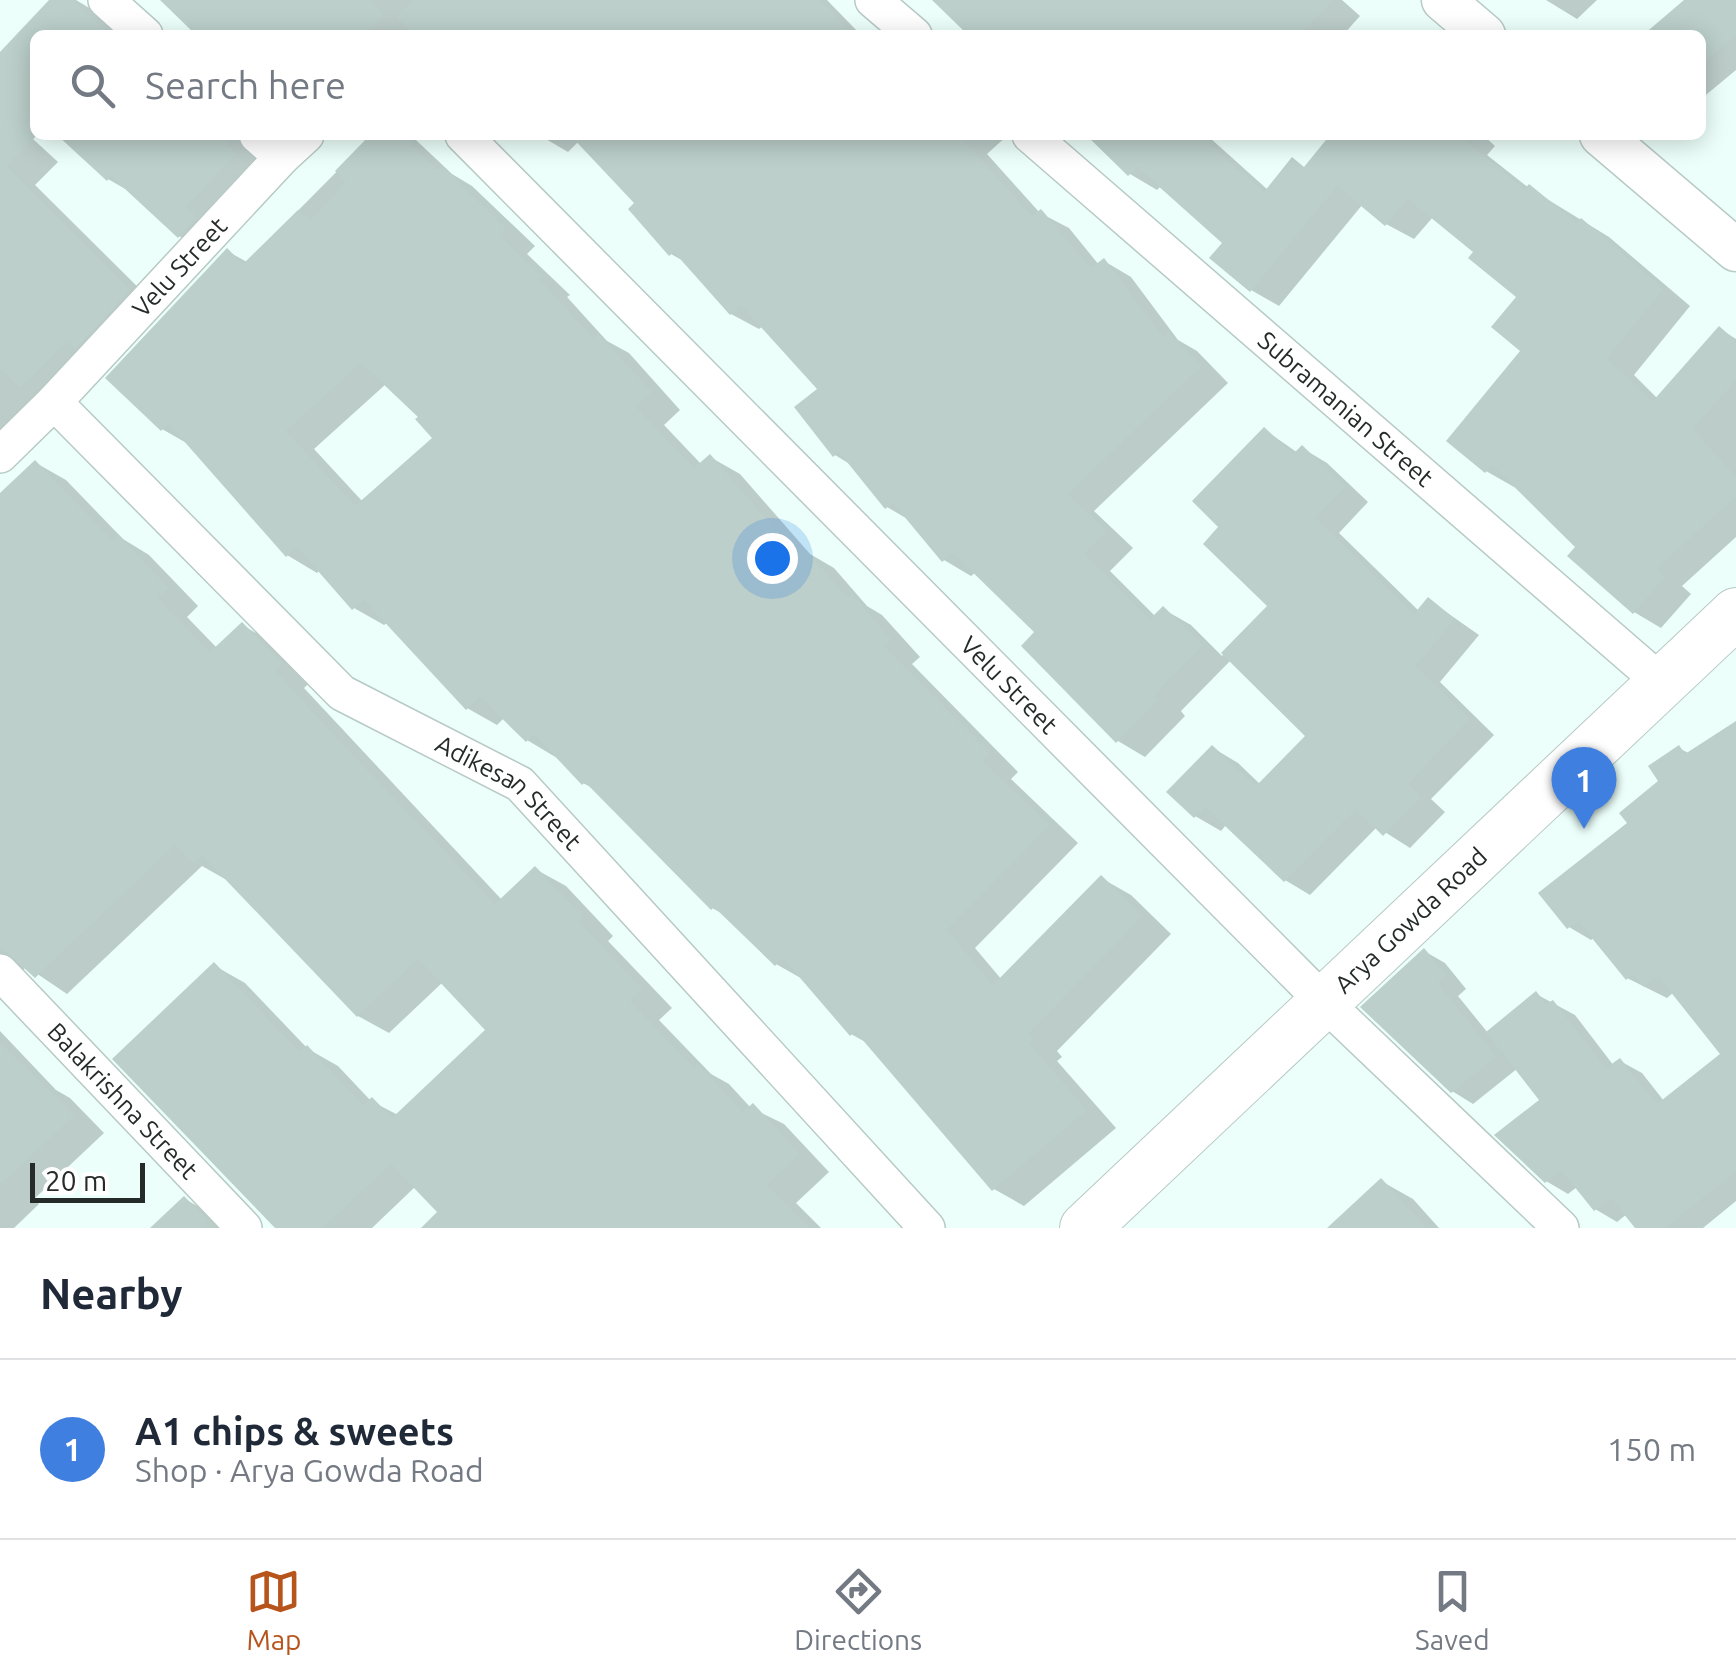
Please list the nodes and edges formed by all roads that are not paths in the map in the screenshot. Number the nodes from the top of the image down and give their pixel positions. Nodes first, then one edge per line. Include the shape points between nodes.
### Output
1 (106, 0) edge
2 (873, 0) edge
3 (1443, 0) edge
4 (139, 30) edge
5 (908, 30) edge
6 (1478, 30) edge
7 (468, 140) edge
8 (1036, 140) edge
9 (1607, 140) edge
10 (281, 142) edge
11 (1736, 250) edge
12 (54, 402) junction
13 (0, 455) edge
14 (1736, 614) edge
15 (1662, 683) junction
16 (0, 972) edge
17 (1323, 1000) junction
18 (244, 1228) edge
19 (927, 1228) edge
20 (1085, 1228) edge
21 (1561, 1228) edge

1 - 4 street
2 - 5 street
3 - 6 street
7 - 17 street, Velu Street
8 - 15 street, Subramanian Street
9 - 11 street
10 - 12 street, Velu Street
12 - 13 street, Velu Street
12 - 19 street, Adikesan Street via 342,693 520,784
14 - 15 main road, Arya Gowda Road
15 - 17 main road, Arya Gowda Road
16 - 18 street, Balakrishna Street
17 - 20 main road, Arya Gowda Road
17 - 21 street, Velu Street

